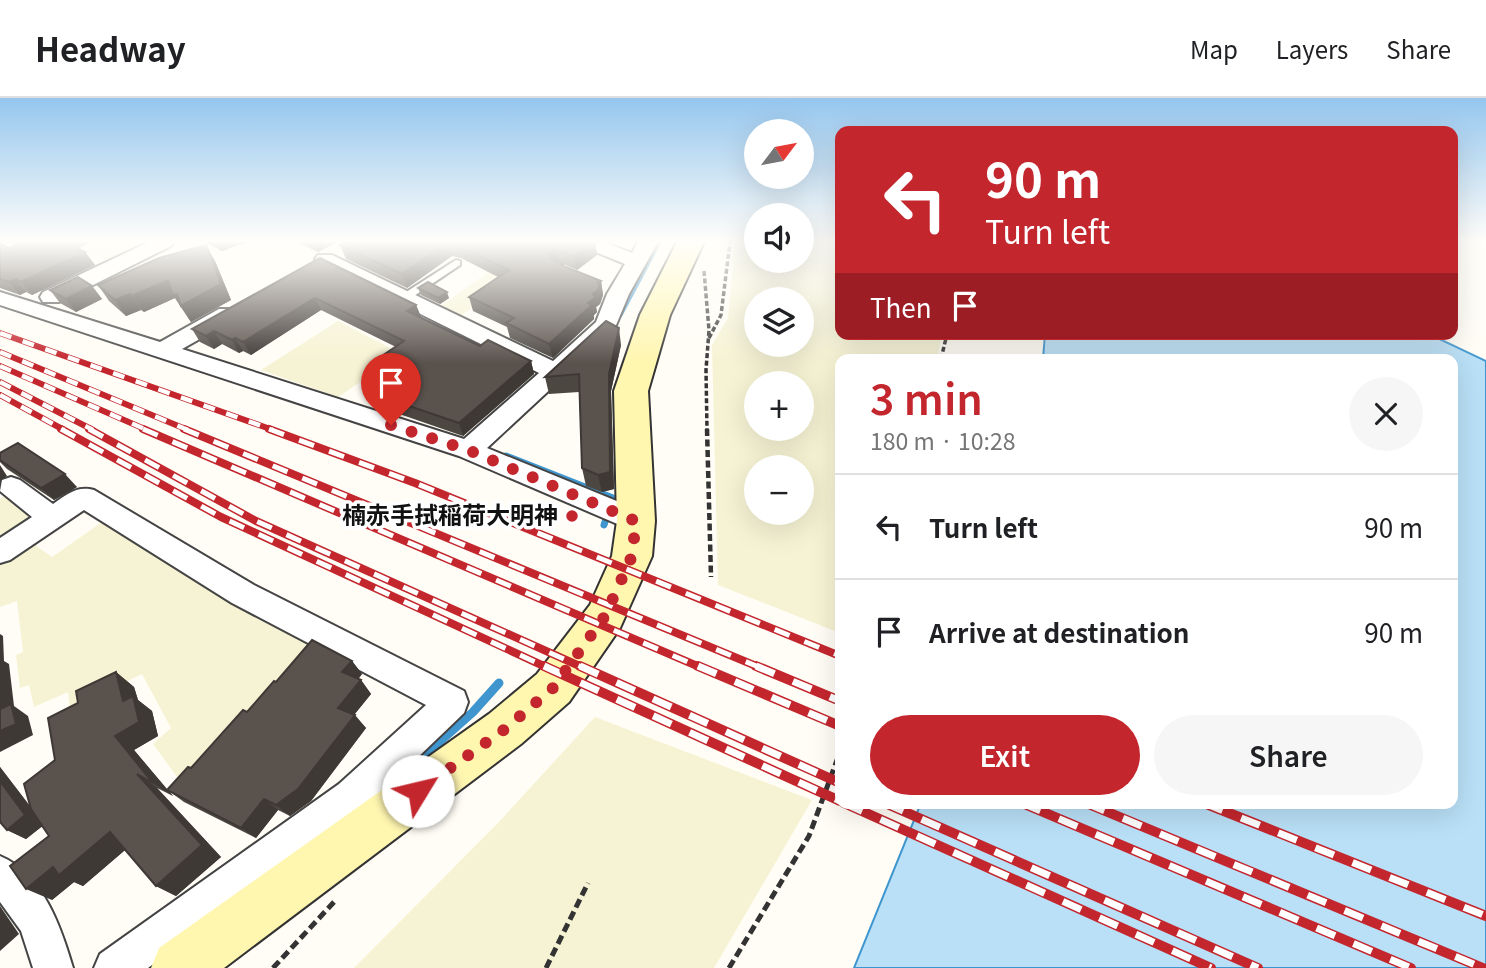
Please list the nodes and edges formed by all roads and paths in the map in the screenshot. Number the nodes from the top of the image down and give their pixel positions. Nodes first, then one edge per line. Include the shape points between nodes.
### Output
1 (80, 283) edge
2 (373, 283) edge
3 (426, 283) edge
4 (624, 283) edge
5 (657, 283) edge
6 (704, 283) edge
7 (726, 283) edge
8 (0, 298) edge
9 (404, 298) junction
10 (244, 305) edge
11 (30, 307) junction
12 (708, 338) junction
13 (163, 350) junction
14 (556, 372) junction
15 (468, 450) junction
16 (11, 487) dead end
17 (621, 514) junction
18 (52, 518) junction
19 (0, 552) edge
20 (711, 577) dead end
21 (835, 766) edge
22 (0, 875) edge
23 (589, 883) dead end
24 (53, 968) edge
25 (114, 968) edge
26 (179, 968) edge
27 (546, 968) edge
28 (729, 968) edge

1 - 11 street
2 - 9 street
3 - 9 lane
4 - 14 street via 612,292 607,325
5 - 17 main road via 631,391
6 - 12 path
7 - 12 path via 722,315
8 - 11 street
9 - 14 street
10 - 13 street
11 - 13 street
12 - 20 path
13 - 15 street
14 - 15 street
15 - 17 street
16 - 18 street
17 - 26 main road via 632,556 605,616 553,688 505,729
18 - 19 street
18 - 25 street via 84,497 243,594 452,702 352,796
21 - 28 path via 809,836
22 - 24 street via 20,893 44,933
23 - 27 path

